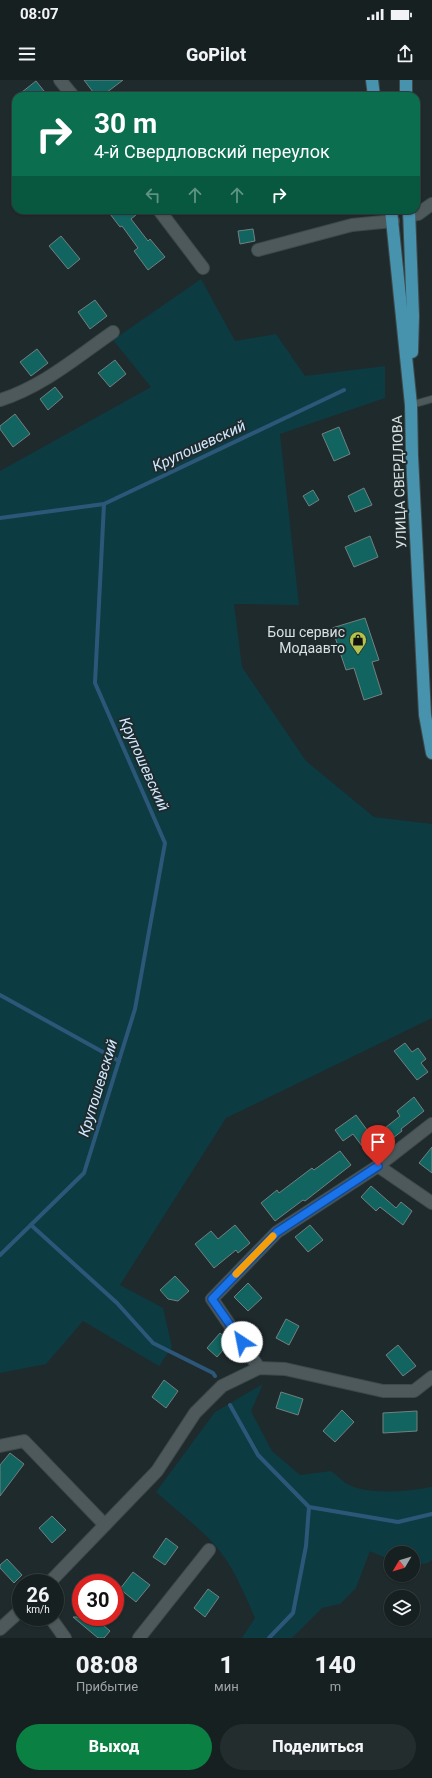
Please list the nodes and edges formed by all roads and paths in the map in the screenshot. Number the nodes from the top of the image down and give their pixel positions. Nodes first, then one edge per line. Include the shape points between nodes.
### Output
1 (60, 80) edge
2 (406, 80) edge
3 (372, 81) edge
4 (70, 92) edge
5 (373, 92) edge
6 (406, 92) edge
7 (432, 204) edge
8 (420, 213) edge
9 (162, 214) edge
10 (409, 214) edge
11 (392, 215) edge
12 (258, 250) dead end
13 (203, 268) dead end
14 (112, 332) dead end
15 (432, 399) edge
16 (0, 400) edge
17 (411, 405) junction
18 (432, 753) edge
19 (432, 1124) edge
20 (378, 1166) junction
21 (432, 1203) edge
22 (259, 1368) junction
23 (432, 1377) edge
24 (0, 1446) edge
25 (105, 1525) junction
26 (209, 1550) dead end
27 (58, 1574) edge
28 (12, 1618) edge
29 (56, 1626) edge
30 (0, 1629) edge
31 (65, 1638) edge
32 (139, 1638) edge

1 - 4 street
2 - 6 main road
3 - 5 main road
7 - 8 street
9 - 13 street
10 - 17 main road via 413,316
11 - 12 street
11 - 17 main road, УЛИЦА СВЕРДЛОВА
14 - 16 street via 48,377
15 - 17 lane
17 - 18 main road, УЛИЦА СВЕРДЛОВА via 425,715
19 - 20 street
20 - 21 street
20 - 22 street via 277,1232 212,1299
22 - 23 street via 286,1369 383,1391 414,1391
22 - 25 street via 222,1386 195,1412 157,1471
24 - 25 street via 24,1440
25 - 27 street
26 - 32 street
28 - 30 street
29 - 31 street

